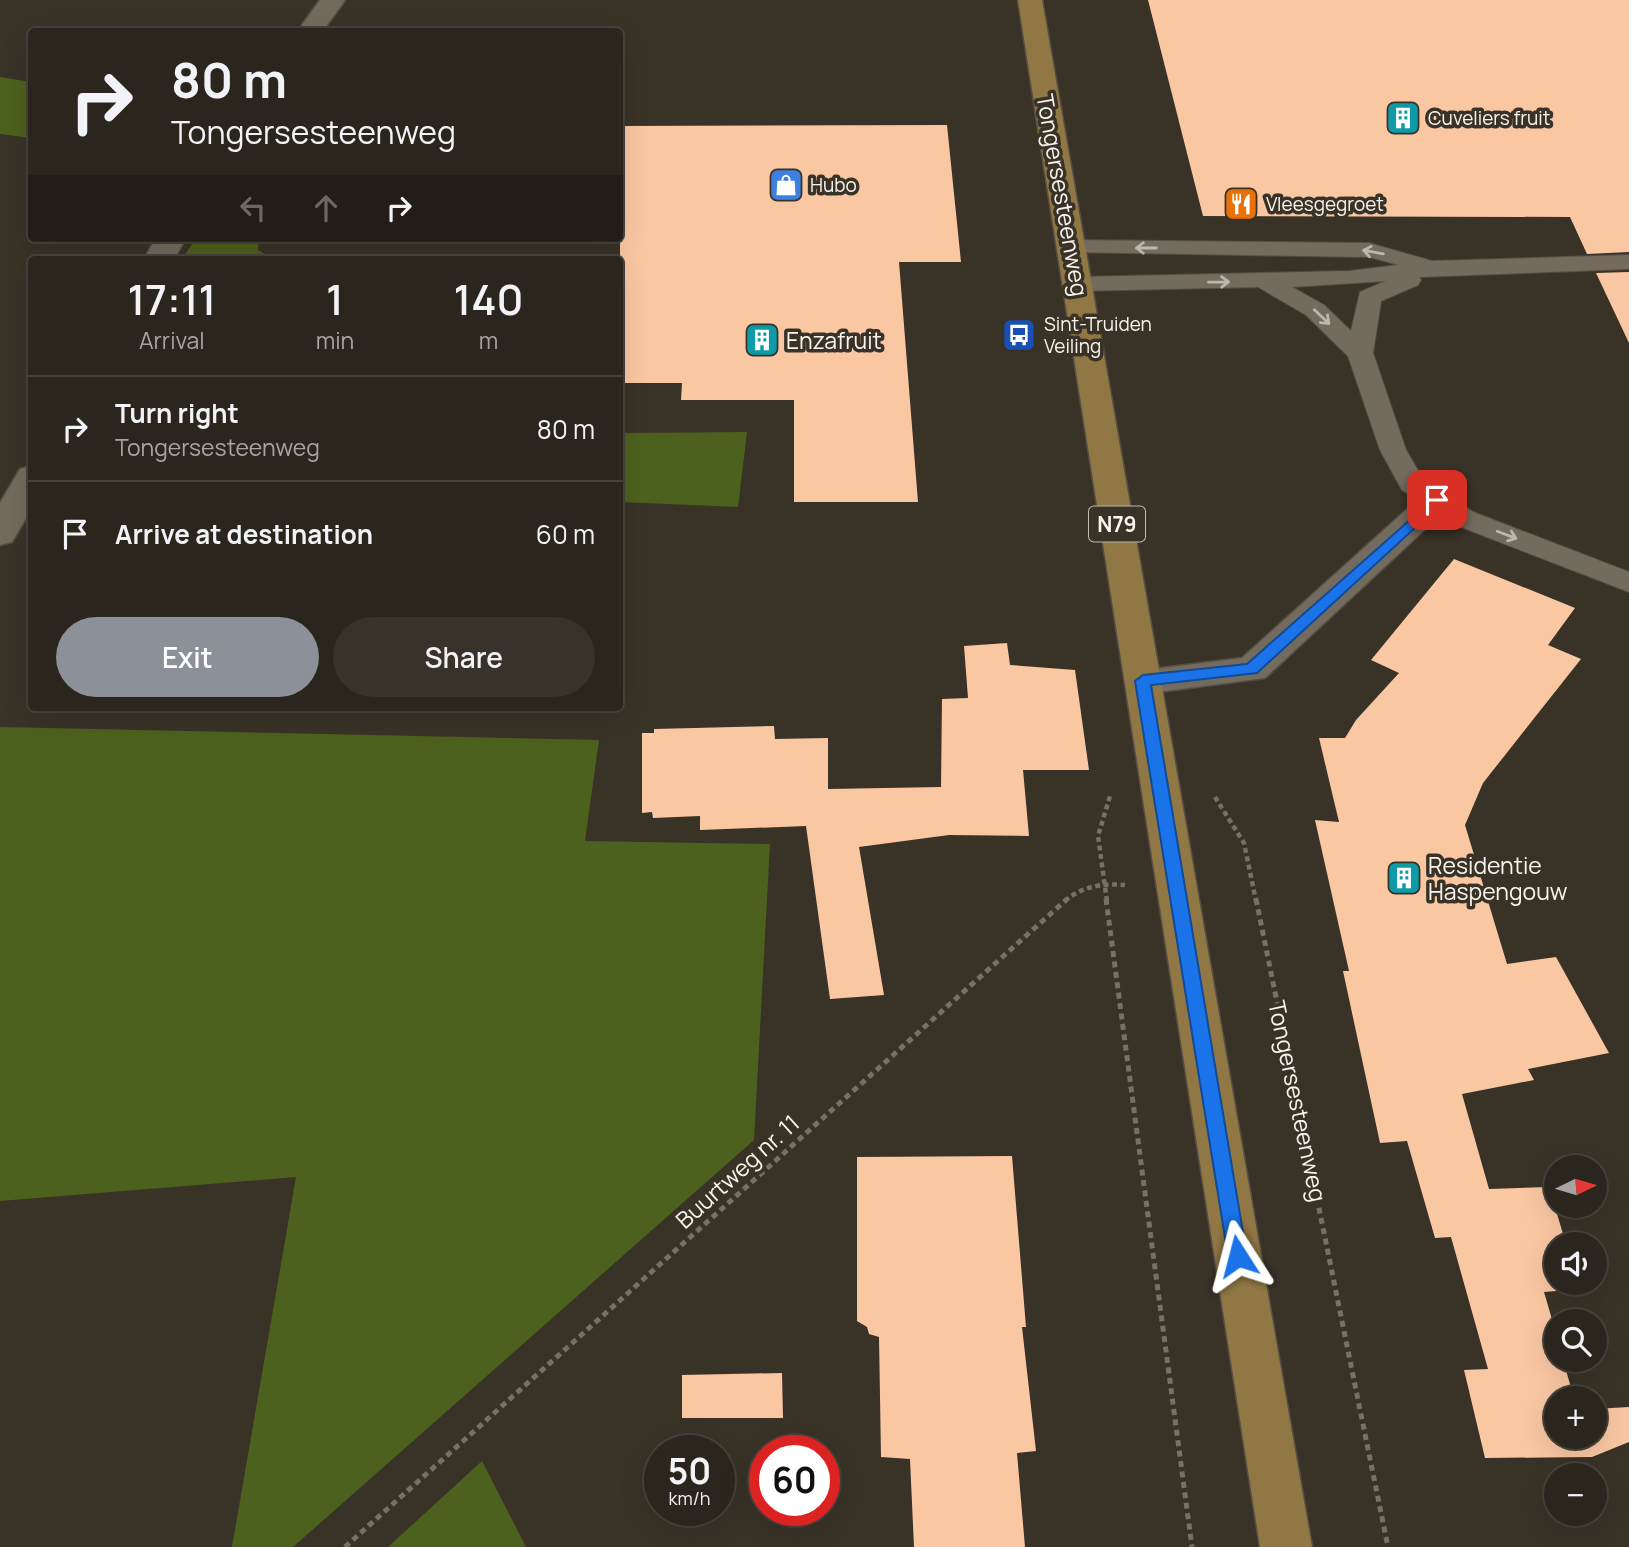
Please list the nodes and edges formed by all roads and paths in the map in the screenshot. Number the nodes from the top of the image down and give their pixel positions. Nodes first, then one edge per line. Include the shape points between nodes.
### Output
1 (332, 0) edge
2 (1030, 0) edge
3 (312, 28) edge
4 (1072, 247) junction
5 (1629, 262) edge
6 (1440, 267) junction
7 (1264, 282) junction
8 (1077, 284) junction
9 (1360, 353) junction
10 (28, 483) edge
11 (1437, 500) junction
12 (0, 534) edge
13 (1629, 583) edge
14 (1143, 681) junction
15 (1113, 784) dead end
16 (1208, 785) dead end
17 (1105, 883) junction
18 (1178, 888) junction
19 (345, 1547) edge
20 (1192, 1547) edge
21 (1286, 1547) edge
22 (1388, 1547) edge

1 - 3 street
2 - 4 main road, Tongersesteenweg / N79
6 -> 4 lane via 1369,250
4 - 8 main road, Tongersesteenweg / N79
5 - 6 lane
6 - 7 lane
6 - 9 lane via 1370,297
8 -> 7 lane
7 -> 9 lane via 1315,310
8 - 14 main road, Tongersesteenweg / N79
9 - 11 lane via 1394,450 1412,484
10 - 12 street
11 -> 13 lane via 1463,518
11 - 14 street via 1252,669
14 - 18 main road, Tongersesteenweg / N79
15 - 17 path via 1098,836
16 - 22 path, Tongersesteenweg via 1244,843
17 - 18 path, Buurtweg nr. 11
17 - 19 path, Buurtweg nr. 11 via 1075,892
17 - 20 path
18 - 21 main road, Tongersesteenweg / N79

